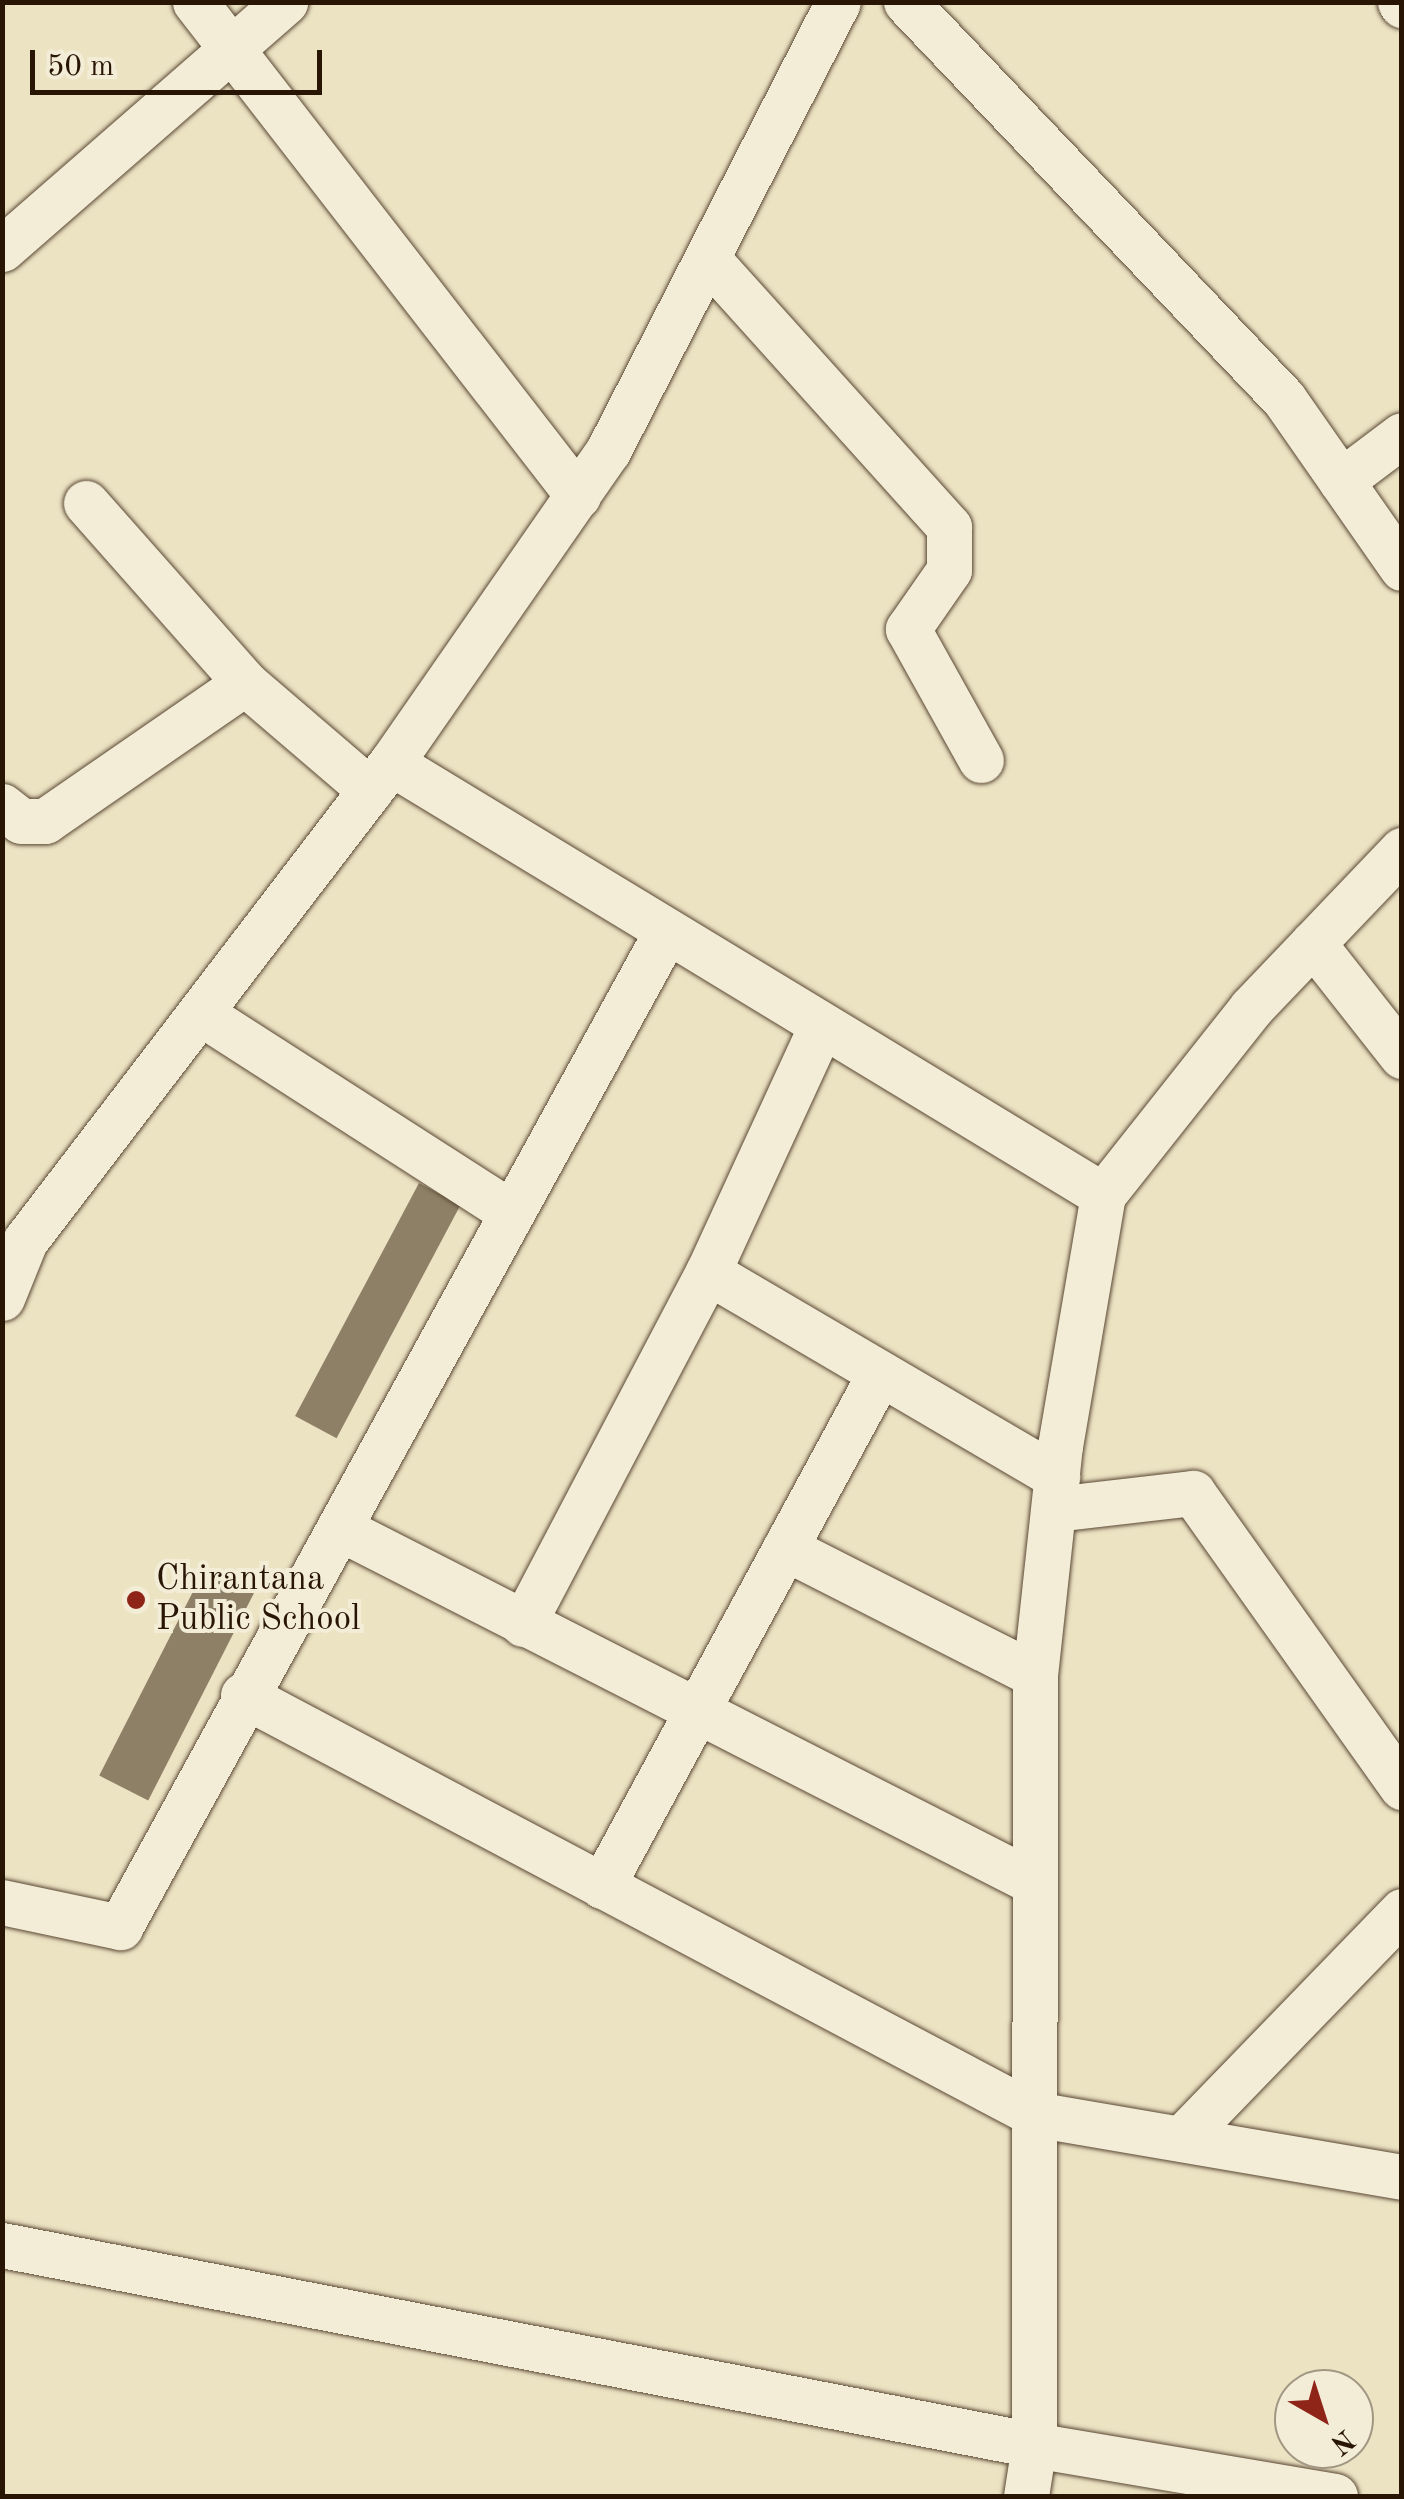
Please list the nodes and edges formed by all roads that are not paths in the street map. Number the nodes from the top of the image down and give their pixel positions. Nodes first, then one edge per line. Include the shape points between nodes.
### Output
1 (195, 2) edge
2 (285, 2) edge
3 (838, 2) edge
4 (906, 2) edge
5 (232, 49) junction
6 (2, 249) edge
7 (708, 258) junction
8 (1402, 435) edge
9 (1341, 481) junction
10 (578, 496) junction
11 (86, 503) dead end
12 (1402, 568) edge
13 (244, 683) junction
14 (981, 760) dead end
15 (380, 776) junction
16 (2, 806) edge
17 (1402, 850) edge
18 (664, 936) junction
19 (1313, 942) junction
20 (202, 1014) junction
21 (820, 1028) junction
22 (1402, 1056) edge
23 (1103, 1195) junction
24 (509, 1211) junction
25 (708, 1272) junction
26 (2, 1298) edge
27 (880, 1373) junction
28 (1055, 1493) junction
29 (340, 1528) junction
30 (785, 1548) junction
31 (523, 1624) junction
32 (1035, 1676) junction
33 (243, 1695) junction
34 (694, 1715) junction
35 (1402, 1787) edge
36 (1035, 1883) junction
37 (602, 1886) junction
38 (2, 1902) edge
39 (1402, 1911) edge
40 (1382, 1956) edge
41 (1034, 2114) junction
42 (1185, 2135) junction
43 (1402, 2177) edge
44 (2, 2245) edge
45 (1034, 2445) junction
46 (1026, 2496) edge
47 (1335, 2496) edge

1 - 5 street
2 - 5 street
3 - 7 street
4 - 9 street via 1284,399
5 - 6 street
5 - 10 street
7 - 10 street
7 - 14 street via 948,527 950,570 908,629
8 - 9 street
9 - 12 street
10 - 15 street
11 - 13 street
13 - 15 street
13 - 16 street via 45,821 21,821
15 - 18 street
15 - 20 street
17 - 19 street
18 - 21 street
18 - 24 street
19 - 22 street
19 - 23 street
20 - 24 street
20 - 26 street via 25,1242
21 - 23 street
21 - 25 street
23 - 28 street
24 - 29 street
25 - 27 street
25 - 31 street
27 - 28 street
27 - 30 street
28 - 32 street
28 - 35 street via 1194,1493
29 - 31 street
29 - 33 street
30 - 32 street
30 - 34 street
31 - 34 street
32 - 36 street
33 - 37 street
33 - 38 street via 120,1927
34 - 36 street
34 - 37 street
36 - 41 street
37 - 41 street
39 - 40 street
40 - 42 street
41 - 42 street
41 - 45 street
42 - 43 street
44 - 45 street
45 - 46 street
45 - 47 street

